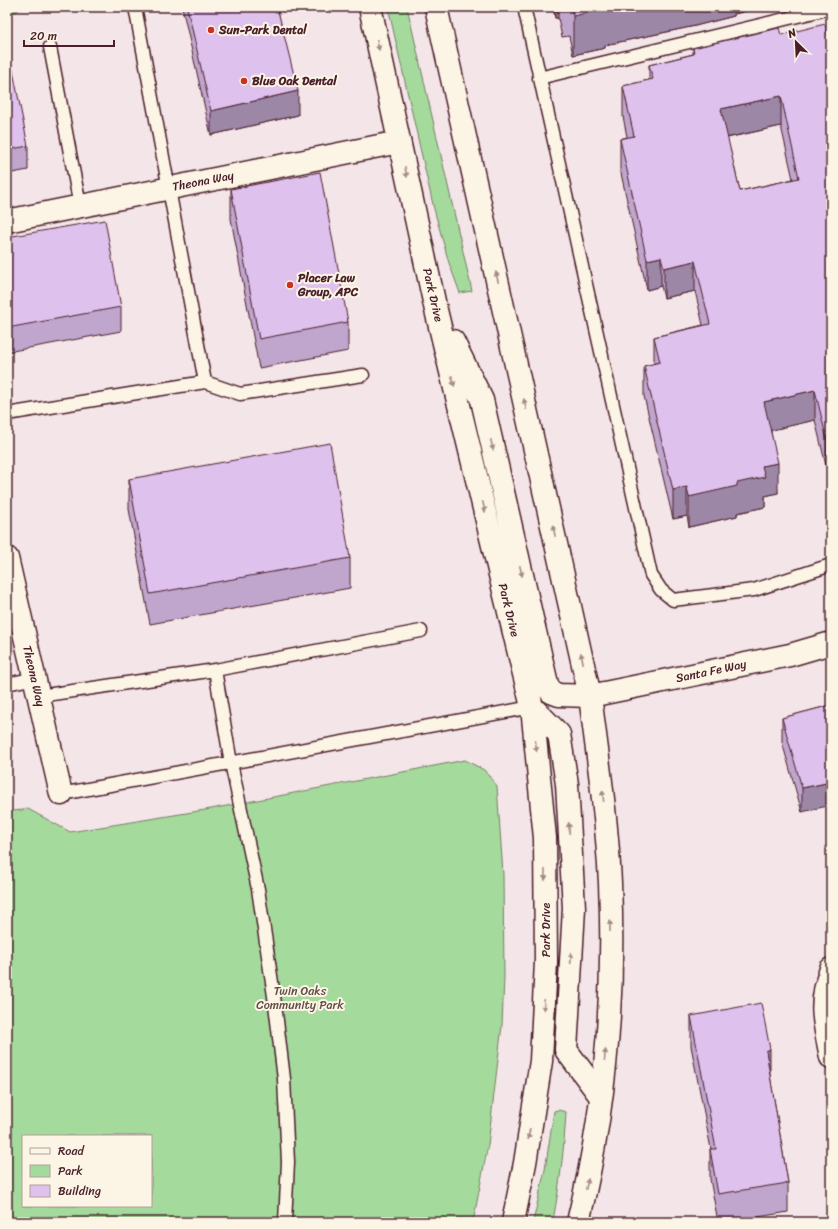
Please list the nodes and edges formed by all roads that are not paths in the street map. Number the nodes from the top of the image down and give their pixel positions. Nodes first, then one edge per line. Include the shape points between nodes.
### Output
1 (136, 7) edge
2 (370, 7) edge
3 (436, 7) edge
4 (524, 7) edge
5 (831, 8) edge
6 (50, 47) dead end
7 (539, 78) junction
8 (399, 142) junction
9 (171, 188) junction
10 (80, 206) junction
11 (7, 221) edge
12 (435, 306) junction
13 (363, 375) dead end
14 (205, 382) junction
15 (7, 414) edge
16 (7, 558) edge
17 (831, 565) edge
18 (421, 631) dead end
19 (831, 643) edge
20 (215, 670) junction
21 (7, 684) edge
22 (37, 687) junction
23 (590, 696) junction
24 (532, 707) junction
25 (230, 763) junction
26 (61, 794) joint
27 (831, 969) edge
28 (831, 1057) edge
29 (601, 1097) junction
30 (285, 1222) edge
31 (513, 1222) edge
32 (578, 1222) edge

1 - 9 lane
2 -> 8 main road, Park Drive
23 -> 3 main road
4 - 7 lane
5 - 7 lane
6 - 10 lane
7 - 17 lane via 651,575 661,590 673,600 754,590
8 - 9 main road, Theona Way
8 -> 12 main road, Park Drive
9 - 10 main road, Theona Way
9 - 14 lane
10 - 11 main road, Theona Way
12 -> 23 main road, Santa Fe Way via 482,400 547,684 551,692 559,696
12 -> 24 main road, Park Drive
13 - 14 lane via 240,394
14 - 15 lane
16 - 22 main road, Theona Way
18 - 20 lane
19 - 23 main road, Santa Fe Way via 790,655
20 - 22 lane
20 - 25 lane
21 - 22 lane
22 - 26 main road, Theona Way
29 -> 23 main road via 607,1034 610,884 605,812
24 - 25 lane
29 -> 24 main road via 566,1050 574,908 567,784 559,734
24 -> 31 main road, Park Drive via 545,838 546,962 541,1061
25 - 26 lane
25 - 30 lane via 258,889 284,1079 288,1162
27 - 28 main road via 824,990 822,1013
32 -> 29 main road via 591,1168

